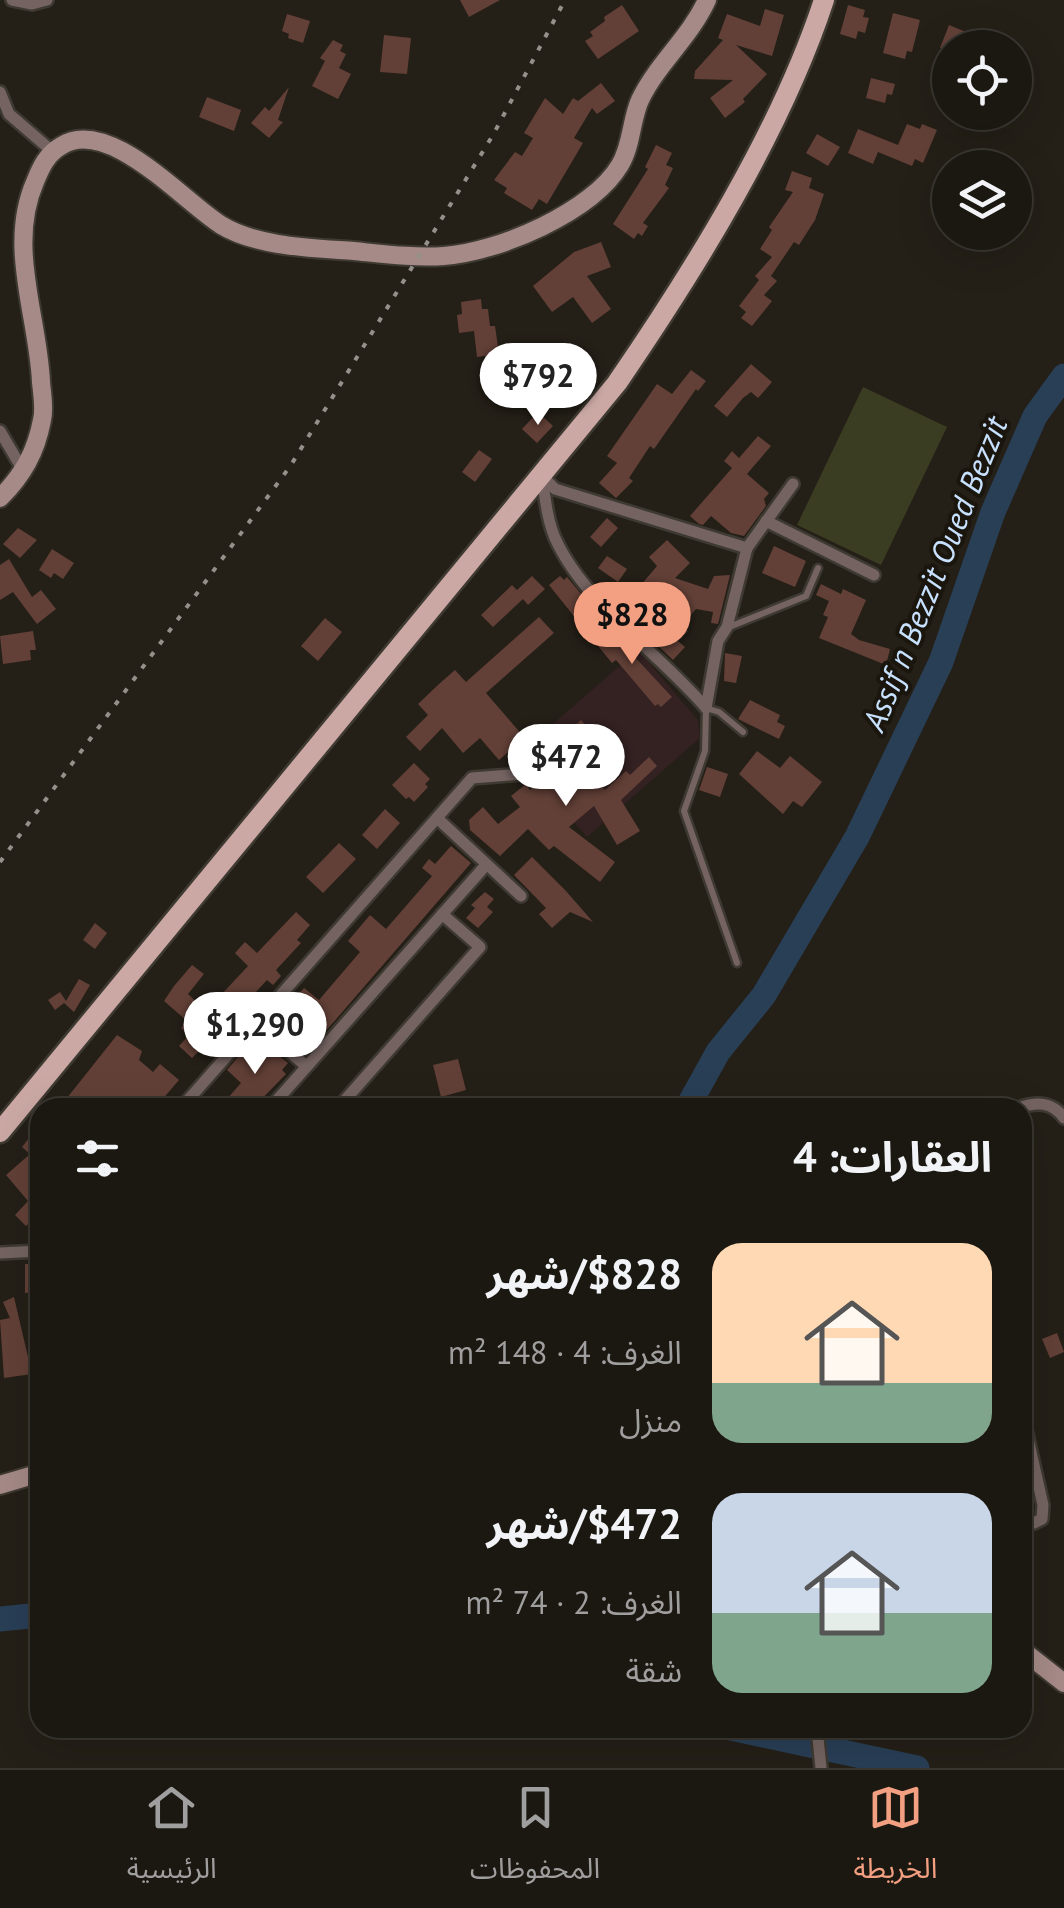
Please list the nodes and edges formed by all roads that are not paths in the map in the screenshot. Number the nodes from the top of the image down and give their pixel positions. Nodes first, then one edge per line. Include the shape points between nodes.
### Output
1 (12, 0) edge
2 (47, 0) edge
3 (707, 0) edge
4 (824, 0) edge
5 (0, 92) edge
6 (53, 152) junction
7 (0, 430) edge
8 (24, 472) junction
9 (542, 476) junction
10 (794, 484) dead end
11 (0, 498) edge
12 (766, 522) junction
13 (746, 548) junction
14 (818, 568) dead end
15 (874, 575) dead end
16 (727, 627) junction
17 (706, 708) junction
18 (743, 732) dead end
19 (523, 774) dead end
20 (436, 818) junction
21 (486, 865) junction
22 (521, 896) dead end
23 (442, 914) junction
24 (737, 963) dead end
25 (256, 1023) junction
26 (306, 1066) junction
27 (191, 1098) edge
28 (279, 1098) edge
29 (347, 1098) edge
30 (1032, 1104) edge
31 (1064, 1118) edge
32 (0, 1132) edge
33 (30, 1252) edge
34 (0, 1254) edge
35 (1032, 1458) edge
36 (30, 1476) edge
37 (0, 1485) edge
38 (1032, 1523) edge
39 (1032, 1658) edge
40 (1064, 1683) edge
41 (818, 1738) edge
42 (821, 1768) edge

1 - 2 street
3 - 6 main road via 639,102 622,163 599,192 546,224 449,256 260,239 224,227 140,161 100,141 65,143
4 - 9 main road via 773,124 714,228 625,370
5 - 6 street via 9,114
6 - 8 main road via 23,215 43,416
7 - 8 street
8 - 11 main road
9 - 13 street via 554,489
9 - 17 street via 555,537 569,562
9 - 32 main road
10 - 12 street
12 - 13 street
12 - 15 street
13 - 16 street
14 - 16 lane via 806,596
16 - 17 street via 718,641
17 - 18 lane
17 - 24 lane via 706,751 684,811
19 - 20 street via 472,778
20 - 21 street
20 - 25 street
21 - 22 street
21 - 23 street
23 - 26 street
23 - 29 street via 480,947
25 - 26 street
25 - 27 street
26 - 28 street
30 - 31 street
33 - 34 street
35 - 38 street via 1042,1505 1042,1519
36 - 37 main road
39 - 40 main road
41 - 42 street

